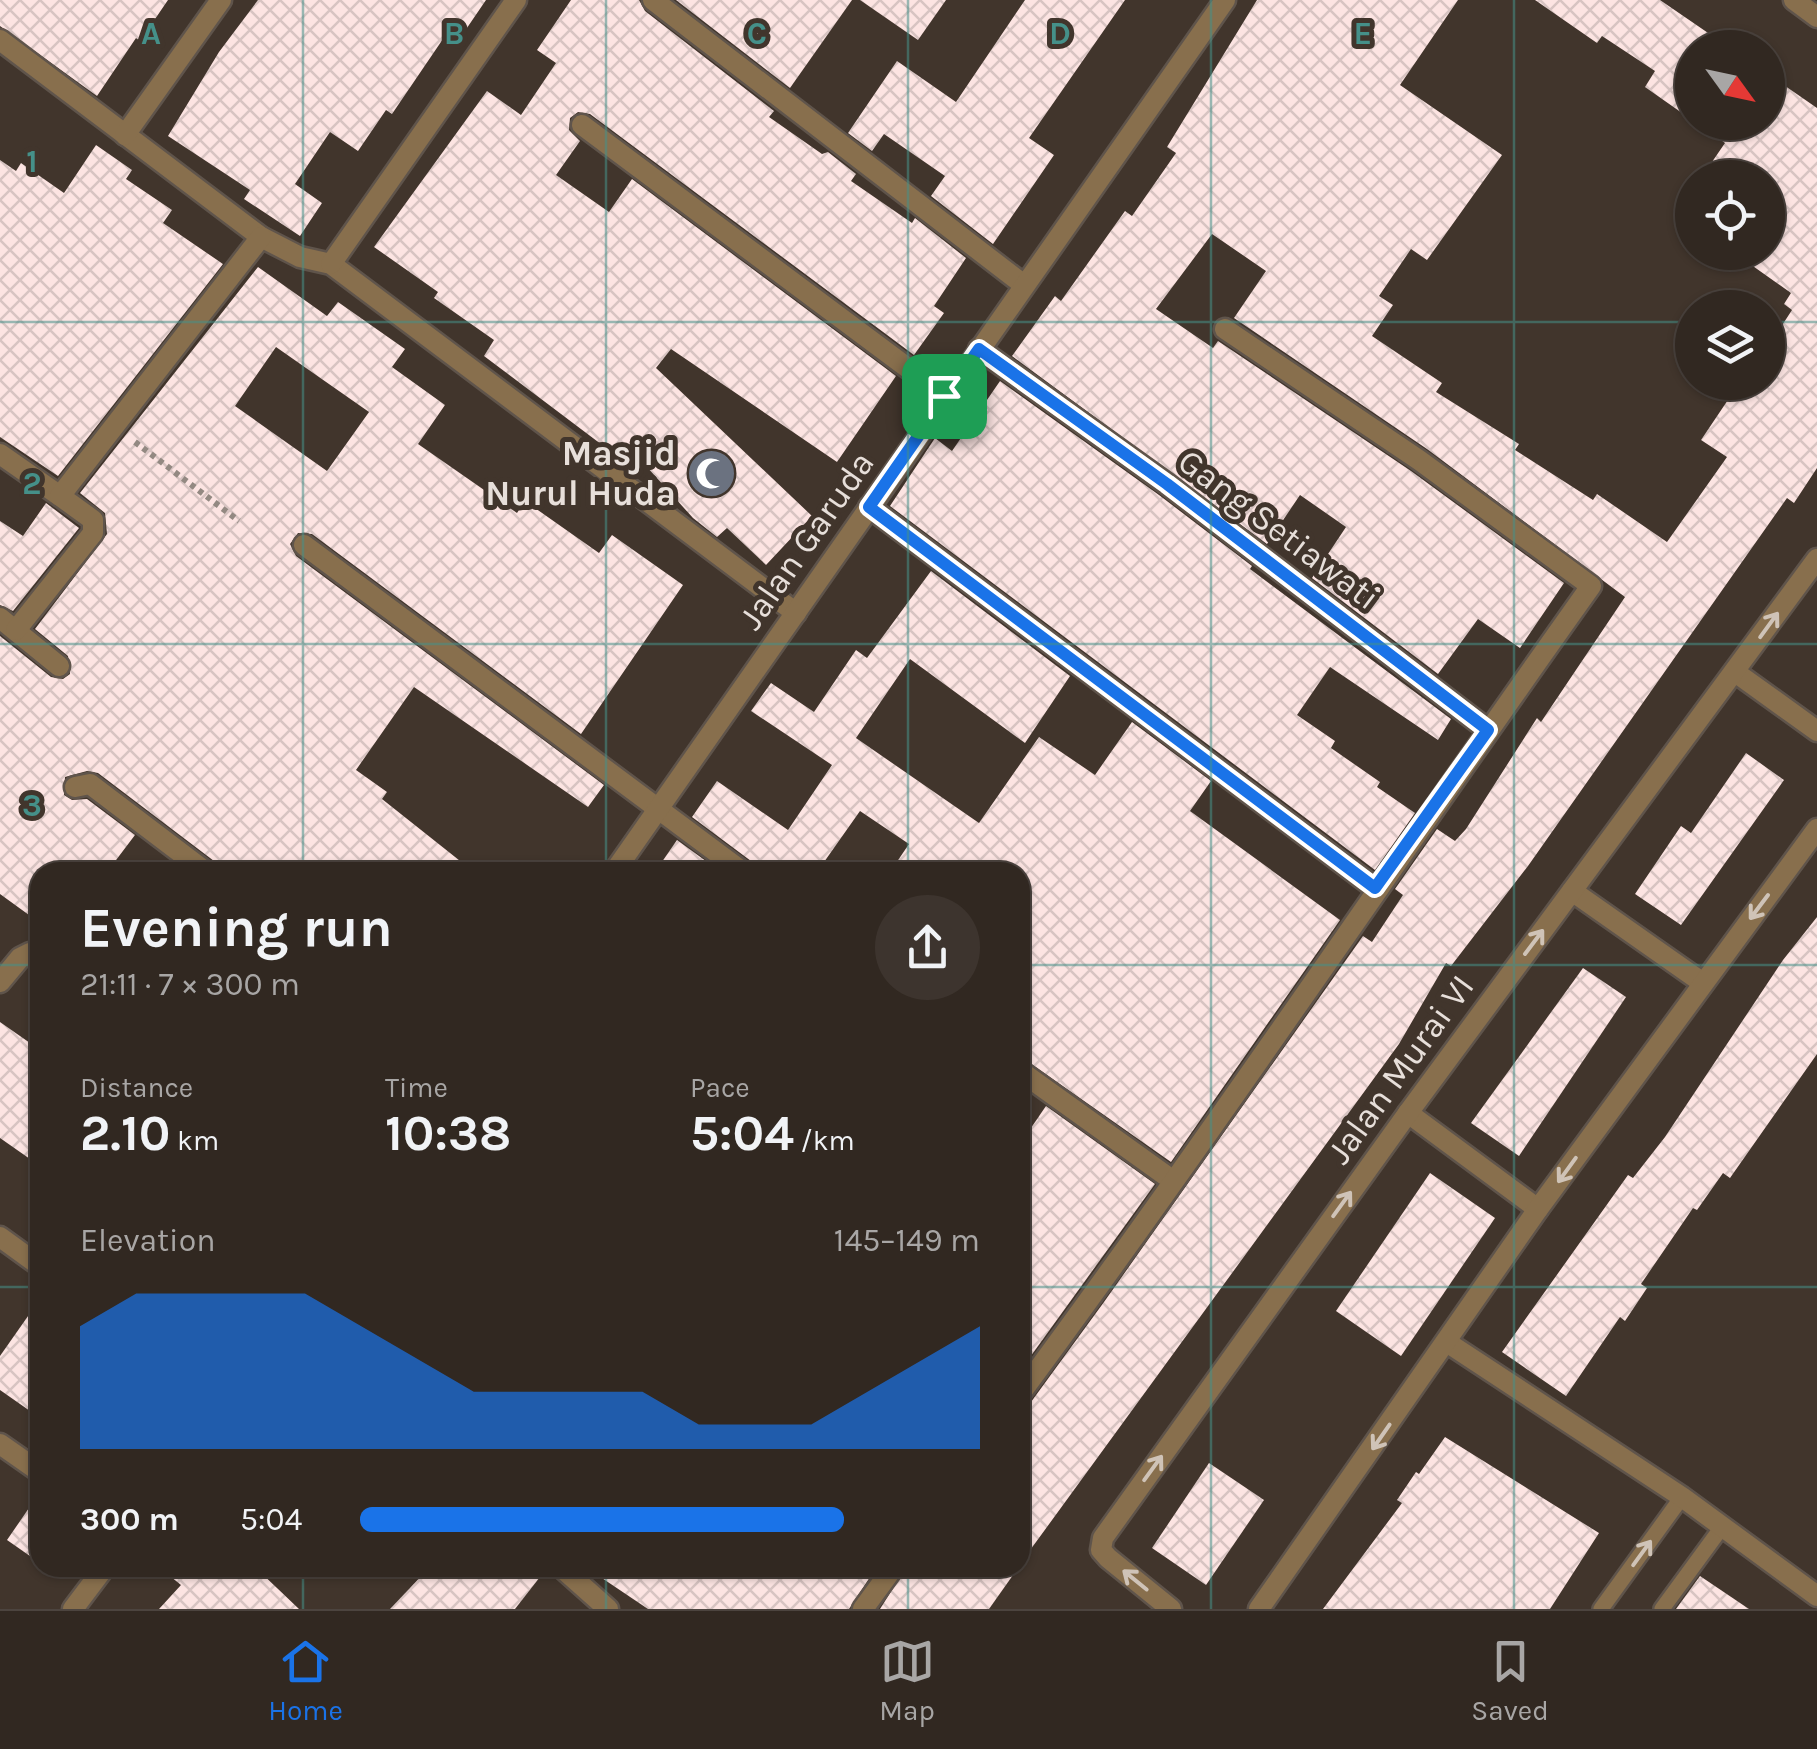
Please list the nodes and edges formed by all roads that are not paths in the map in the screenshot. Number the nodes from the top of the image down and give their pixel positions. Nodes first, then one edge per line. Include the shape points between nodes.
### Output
1 (221, 0) edge
2 (516, 0) edge
3 (653, 0) edge
4 (1225, 0) edge
5 (1794, 0) edge
6 (1817, 17) edge
7 (0, 40) edge
8 (582, 126) dead end
9 (124, 135) junction
10 (261, 237) junction
11 (332, 264) junction
12 (1024, 284) junction
13 (1225, 329) dead end
14 (979, 349) junction
15 (944, 396) junction
16 (0, 454) edge
17 (60, 496) junction
18 (869, 507) junction
19 (304, 545) dead end
20 (1817, 559) edge
21 (796, 613) junction
22 (8, 624) edge
23 (59, 666) dead end
24 (1735, 672) junction
25 (1488, 730) junction
26 (1817, 732) edge
27 (75, 787) dead end
28 (656, 810) junction
29 (1817, 829) edge
30 (193, 862) edge
31 (621, 862) edge
32 (729, 862) edge
33 (1375, 888) junction
34 (1572, 891) junction
35 (30, 954) edge
36 (0, 982) edge
37 (1702, 982) junction
38 (1030, 1078) edge
39 (1408, 1113) junction
40 (1165, 1175) dead end
41 (1538, 1209) junction
42 (0, 1237) edge
43 (30, 1259) edge
44 (1448, 1343) junction
45 (1030, 1381) edge
46 (0, 1444) edge
47 (30, 1465) edge
48 (1682, 1498) junction
49 (1722, 1527) junction
50 (97, 1577) edge
51 (572, 1577) edge
52 (886, 1577) edge
53 (1817, 1596) edge
54 (73, 1609) edge
55 (608, 1609) edge
56 (863, 1609) edge
57 (1171, 1609) edge
58 (1258, 1609) edge
59 (1601, 1609) edge
60 (1662, 1609) edge

1 - 9 street
2 - 11 street
3 - 12 street
4 - 12 street, Jalan Garuda
5 - 6 street
7 - 9 street
8 - 15 street
9 - 10 street
10 - 11 street
10 - 17 street
11 - 21 street
12 - 14 street, Jalan Garuda
13 - 25 street via 1592,586
14 - 15 street, Jalan Garuda
14 - 25 street, Gang Setiawati
15 - 18 street, Jalan Garuda
16 - 17 street
17 - 22 street via 93,520 93,532
18 - 21 street, Jalan Garuda
18 - 33 street
19 - 28 street
24 -> 20 street, Jalan Murai VI
21 - 28 street, Jalan Garuda
22 - 23 street
24 - 26 street
24 - 34 street, Jalan Murai VI
25 - 33 street
27 - 30 street via 90,784
28 - 31 street, Jalan Garuda
28 - 32 street
29 -> 37 street
33 - 45 street via 1170,1192
34 - 37 street
39 -> 34 street, Jalan Murai VI
35 - 36 street
37 -> 41 street
38 - 40 street
39 - 41 street
57 -> 39 street, Jalan Murai VI via 1108,1558 1103,1538
41 - 44 street
42 - 43 street
44 - 48 street
44 -> 58 street
46 - 47 street
48 - 49 street
59 -> 48 lane
49 - 53 street
49 - 60 lane
50 - 54 street
51 - 55 street
52 - 56 street

